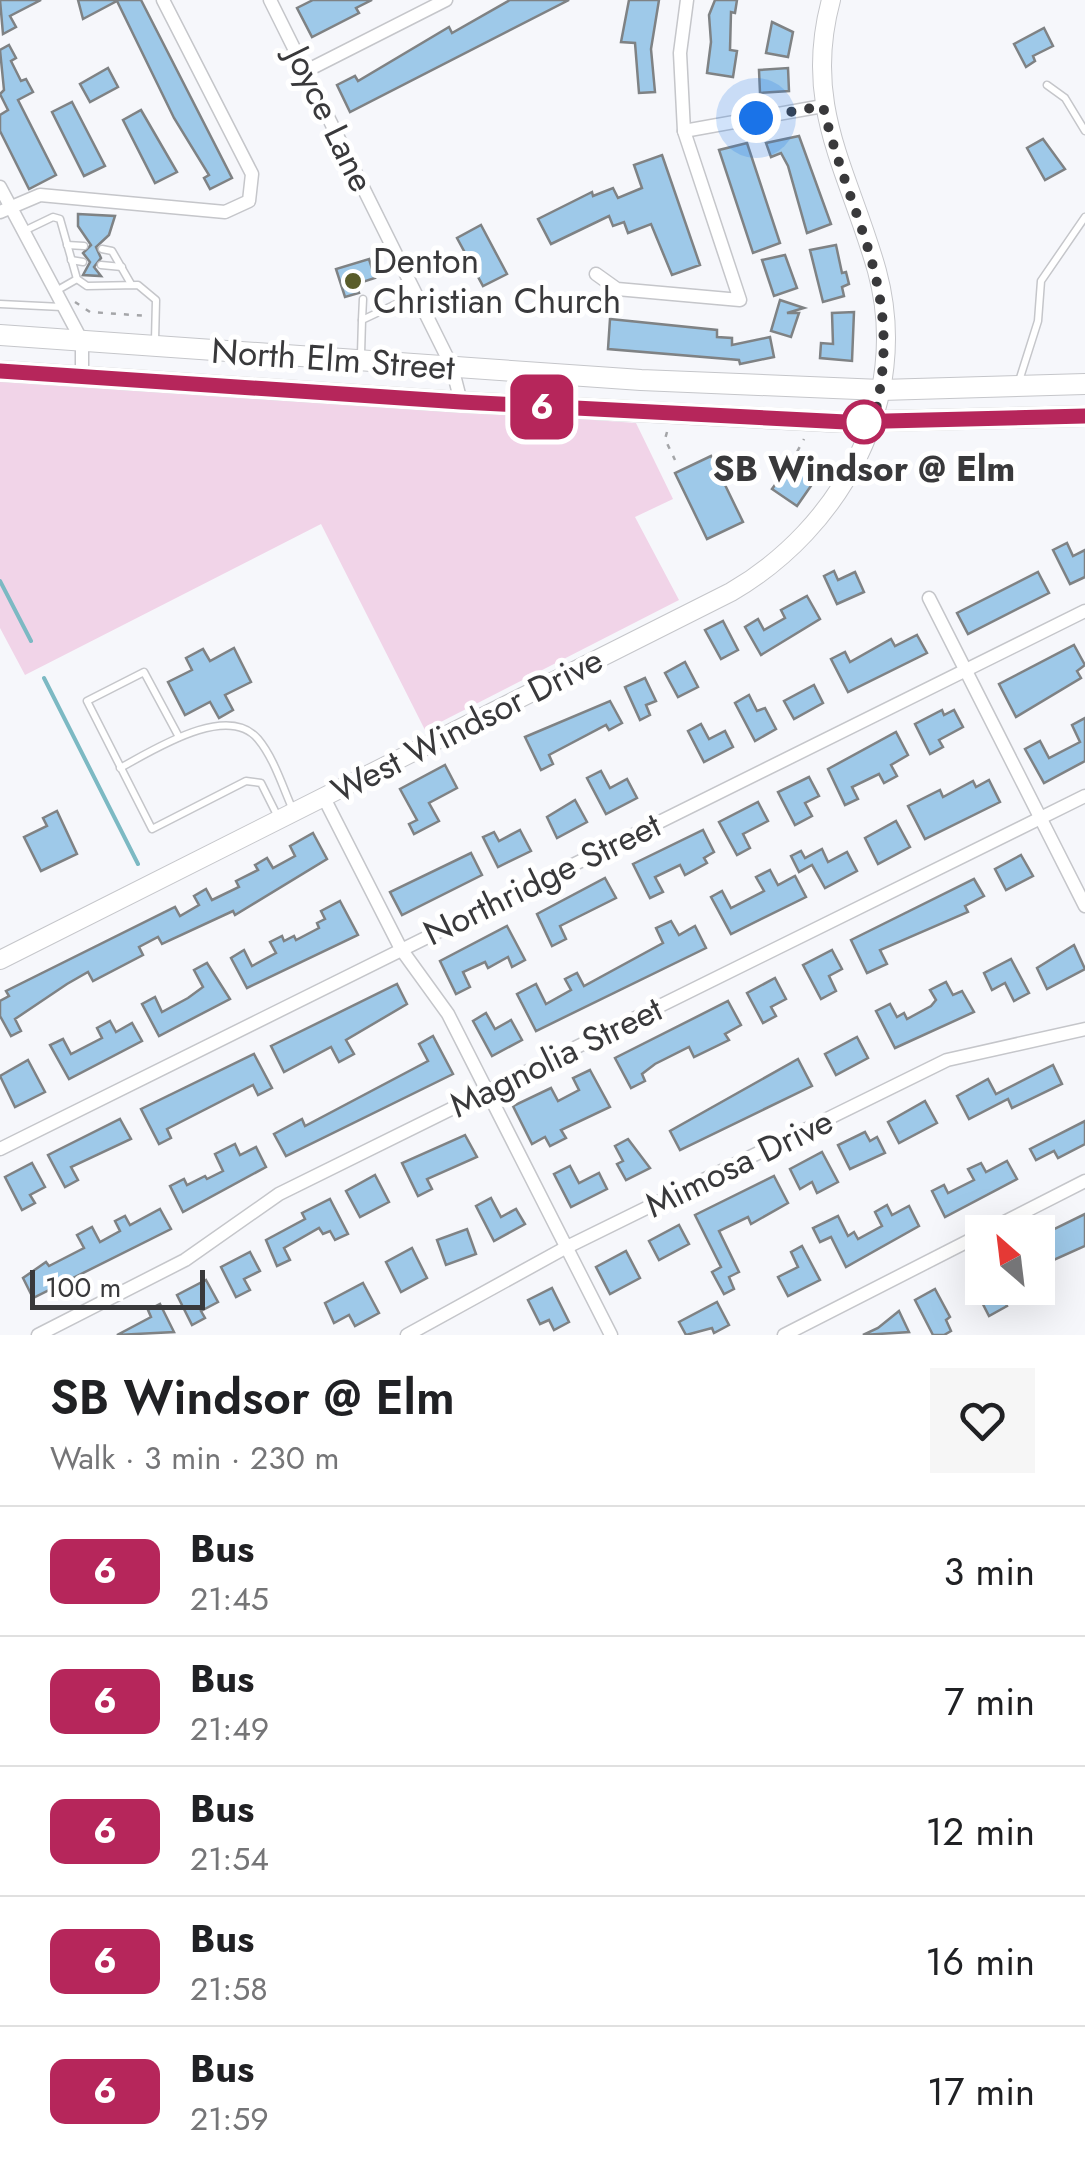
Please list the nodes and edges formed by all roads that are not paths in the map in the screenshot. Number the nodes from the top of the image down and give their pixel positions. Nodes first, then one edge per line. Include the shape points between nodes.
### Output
1 (163, 0) edge
2 (270, 0) edge
3 (446, 0) edge
4 (687, 0) edge
5 (831, 0) edge
6 (306, 71) junction
7 (1047, 85) dead end
8 (823, 106) junction
9 (684, 131) junction
10 (1085, 131) edge
11 (0, 188) edge
12 (6, 211) edge
13 (1085, 217) edge
14 (23, 232) junction
15 (67, 245) junction
16 (84, 246) dead end
17 (102, 249) dead end
18 (71, 260) junction
19 (83, 262) dead end
20 (101, 264) dead end
21 (122, 267) junction
22 (596, 274) dead end
23 (76, 279) junction
24 (132, 285) junction
25 (55, 291) junction
26 (416, 294) junction
27 (363, 299) dead end
28 (0, 304) edge
29 (63, 307) junction
30 (362, 320) junction
31 (0, 335) edge
32 (82, 341) junction
33 (154, 347) junction
34 (361, 360) junction
35 (452, 367) junction
36 (0, 371) edge
37 (82, 378) junction
38 (1085, 384) edge
39 (1018, 385) junction
40 (881, 390) junction
41 (461, 402) junction
42 (1085, 416) edge
43 (873, 422) junction
44 (929, 598) dead end
45 (1085, 610) edge
46 (968, 670) junction
47 (180, 737) junction
48 (120, 768) junction
49 (323, 796) junction
50 (1085, 796) edge
51 (287, 815) junction
52 (1041, 818) junction
53 (1085, 906) edge
54 (401, 949) junction
55 (0, 960) edge
56 (1085, 1028) edge
57 (488, 1090) junction
58 (0, 1149) edge
59 (1085, 1181) edge
60 (1019, 1215) edge
61 (965, 1243) edge
62 (565, 1248) junction
63 (38, 1335) edge
64 (407, 1335) edge
65 (610, 1335) edge
66 (784, 1335) edge

1 - 12 street via 252,174 249,200 225,212 40,195
2 - 6 street, Joyce Lane
3 - 6 street
4 - 9 street via 680,53
5 - 8 street via 819,55
6 - 26 street, Joyce Lane
7 - 10 lane via 1065,98
8 - 9 street
8 - 40 street, West Windsor Drive via 878,276 885,339
9 - 22 street via 740,300 617,290
11 - 12 street
12 - 14 street
13 - 39 lane via 1042,281 1038,322
14 - 15 lane via 60,219
14 - 25 street
15 - 16 lane
15 - 18 lane
17 - 21 lane via 112,251
18 - 19 lane
18 - 23 lane
20 - 21 lane
21 - 24 lane
23 - 24 lane via 87,286
23 - 25 lane
24 - 33 lane via 156,300
25 - 29 street
26 - 30 lane
26 - 35 street, Joyce Lane
27 - 30 lane
28 - 29 lane
29 - 32 street
30 - 34 lane
31 - 32 main road, North Elm Street
32 - 33 main road, North Elm Street
32 - 37 street
33 - 34 main road, North Elm Street
34 - 35 main road, North Elm Street
35 - 40 main road, North Elm Street
35 - 41 street, Joyce Lane
36 - 37 main road, North Elm Street
37 - 41 main road, North Elm Street
38 - 39 main road, North Elm Street
39 - 40 main road, North Elm Street
40 - 43 street, West Windsor Drive
41 - 43 main road, North Elm Street
42 - 43 main road, North Elm Street
43 - 49 street, West Windsor Drive via 834,498 763,574
44 - 46 street
45 - 46 street, Northridge Street
46 - 52 street
46 - 54 street, Northridge Street
47 - 48 lane
47 - 48 lane via 144,672 87,700
47 - 51 lane via 208,726 246,730 258,739
48 - 51 lane via 152,829 246,781 261,783
49 - 51 street, West Windsor Drive
49 - 54 street
50 - 52 street, Magnolia Street
51 - 55 street, West Windsor Drive
52 - 53 street
52 - 57 street, Magnolia Street
54 - 57 street via 448,1014
54 - 58 street, Northridge Street
56 - 62 street, Mimosa Drive via 947,1060
57 - 62 street
57 - 63 street, Magnolia Street via 280,1194 184,1260
59 - 60 street
61 - 66 street
62 - 64 street, Mimosa Drive
62 - 65 street

